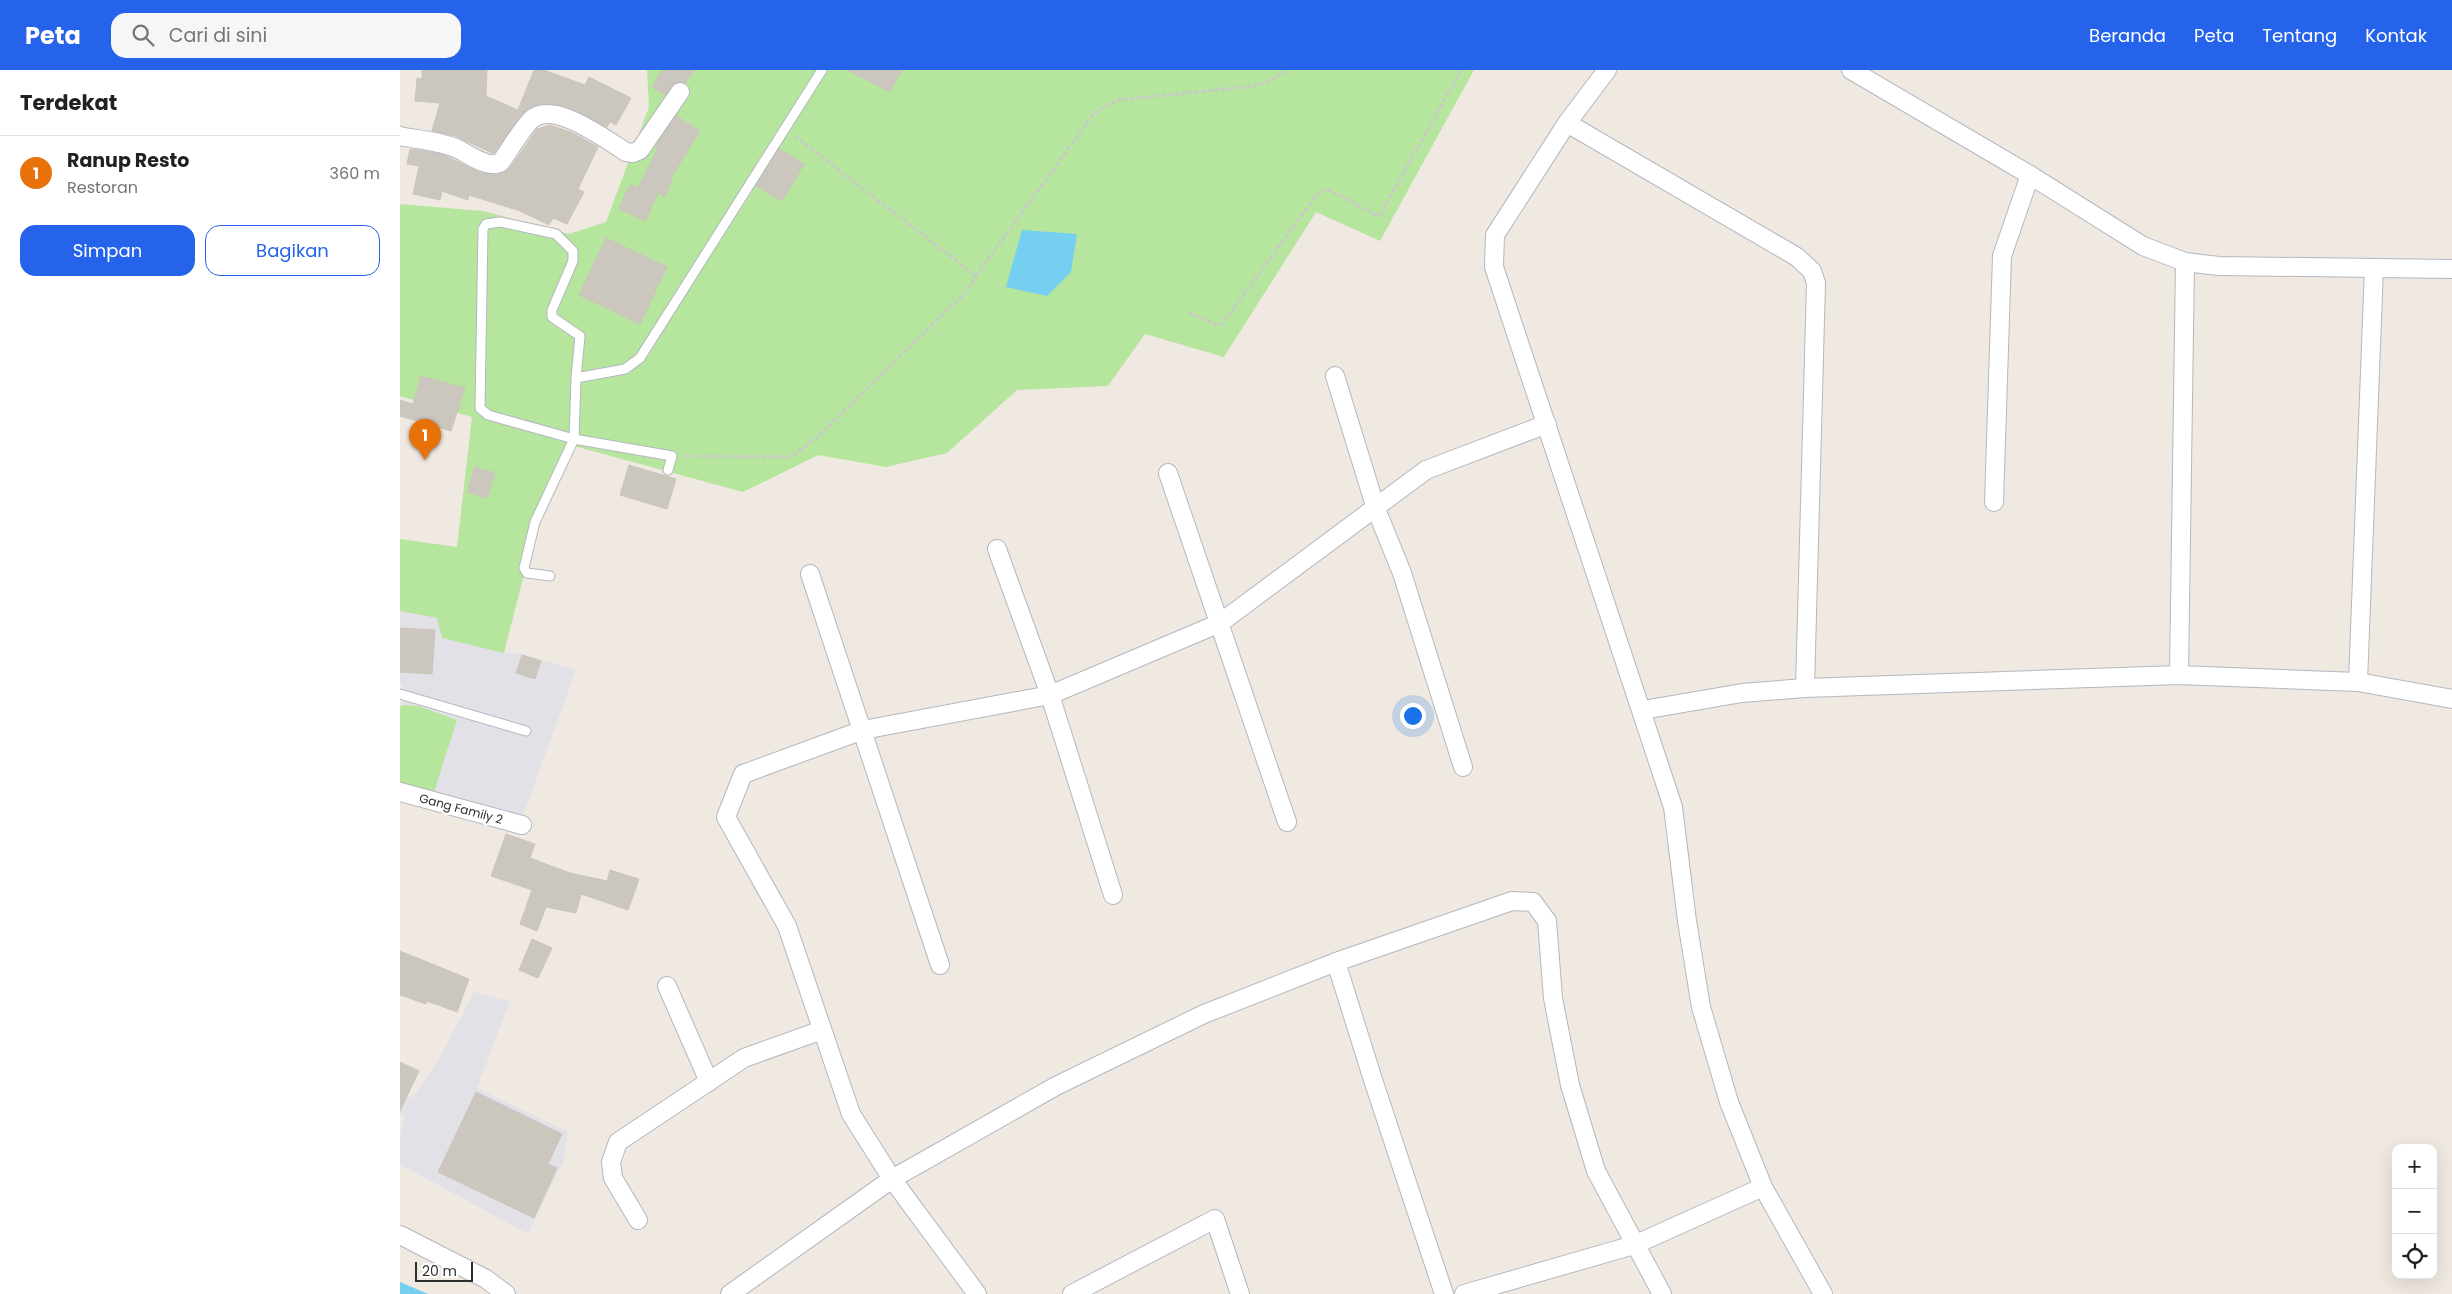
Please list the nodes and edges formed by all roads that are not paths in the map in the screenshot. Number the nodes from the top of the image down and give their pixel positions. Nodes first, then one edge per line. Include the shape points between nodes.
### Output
1 (822, 70) edge
2 (1607, 70) edge
3 (1851, 70) edge
4 (680, 92) dead end
5 (1567, 123) junction
6 (400, 136) edge
7 (2030, 175) junction
8 (2185, 262) junction
9 (2374, 268) junction
10 (2452, 269) edge
11 (1335, 376) dead end
12 (576, 378) junction
13 (1547, 424) junction
14 (574, 439) junction
15 (668, 470) dead end
16 (1168, 473) dead end
17 (1994, 502) dead end
18 (1376, 509) junction
19 (997, 549) dead end
20 (810, 574) dead end
21 (550, 576) dead end
22 (1220, 623) junction
23 (2180, 675) junction
24 (2358, 682) junction
25 (1805, 688) junction
26 (400, 694) edge
27 (1050, 695) junction
28 (2452, 699) edge
29 (1643, 710) junction
30 (863, 730) junction
31 (526, 731) dead end
32 (1463, 766) dead end
33 (400, 792) edge
34 (1287, 822) dead end
35 (522, 826) dead end
36 (1113, 895) dead end
37 (1336, 962) junction
38 (940, 965) dead end
39 (667, 986) dead end
40 (822, 1030) junction
41 (709, 1082) junction
42 (892, 1179) junction
43 (1763, 1187) junction
44 (638, 1220) dead end
45 (400, 1236) edge
46 (1634, 1245) junction
47 (506, 1294) edge
48 (730, 1294) edge
49 (977, 1294) edge
50 (1072, 1294) edge
51 (1240, 1294) edge
52 (1444, 1294) edge
53 (1464, 1294) edge
54 (1662, 1294) edge
55 (1823, 1294) edge

1 - 12 lane via 640,358 625,369
2 - 5 street
3 - 7 street
4 - 6 street via 640,150 633,154 566,118 548,112 530,120 496,165 454,147
5 - 13 street via 1495,235 1494,267
5 - 25 street via 1797,257 1812,271 1816,283
7 - 8 street via 2143,246
7 - 17 street via 2002,256
8 - 9 street via 2219,266
8 - 23 street
9 - 10 street
9 - 24 street
11 - 18 street
12 - 14 lane
12 - 14 lane via 580,336 552,317 573,261 573,251 556,234 500,222 486,224 483,229 480,408 488,415
13 - 18 street via 1426,470
13 - 29 street
14 - 15 lane via 672,456
14 - 21 lane via 536,522 524,568 527,572
16 - 22 street
18 - 22 street
18 - 32 street via 1402,573
19 - 27 street
20 - 30 street
22 - 27 street
22 - 34 street
23 - 24 street
23 - 25 street
24 - 28 street
25 - 29 street via 1742,693
26 - 31 lane
27 - 30 street
27 - 36 street
29 - 43 street via 1673,807 1701,1006 1729,1102
30 - 38 street
30 - 40 street via 743,774 726,817 787,926
33 - 35 street, Gang Family 2
37 - 42 street via 1204,1014 1064,1082
37 - 46 street via 1512,901 1533,902 1547,921 1553,998 1570,1085 1596,1171
37 - 52 street
39 - 41 street
40 - 41 street via 744,1058
40 - 42 street via 851,1114
41 - 44 street via 618,1142 611,1162 613,1178
42 - 48 street
42 - 49 street
43 - 46 street
43 - 55 street
45 - 47 street via 486,1279
46 - 53 street
46 - 54 street
50 - 51 street via 1215,1219

